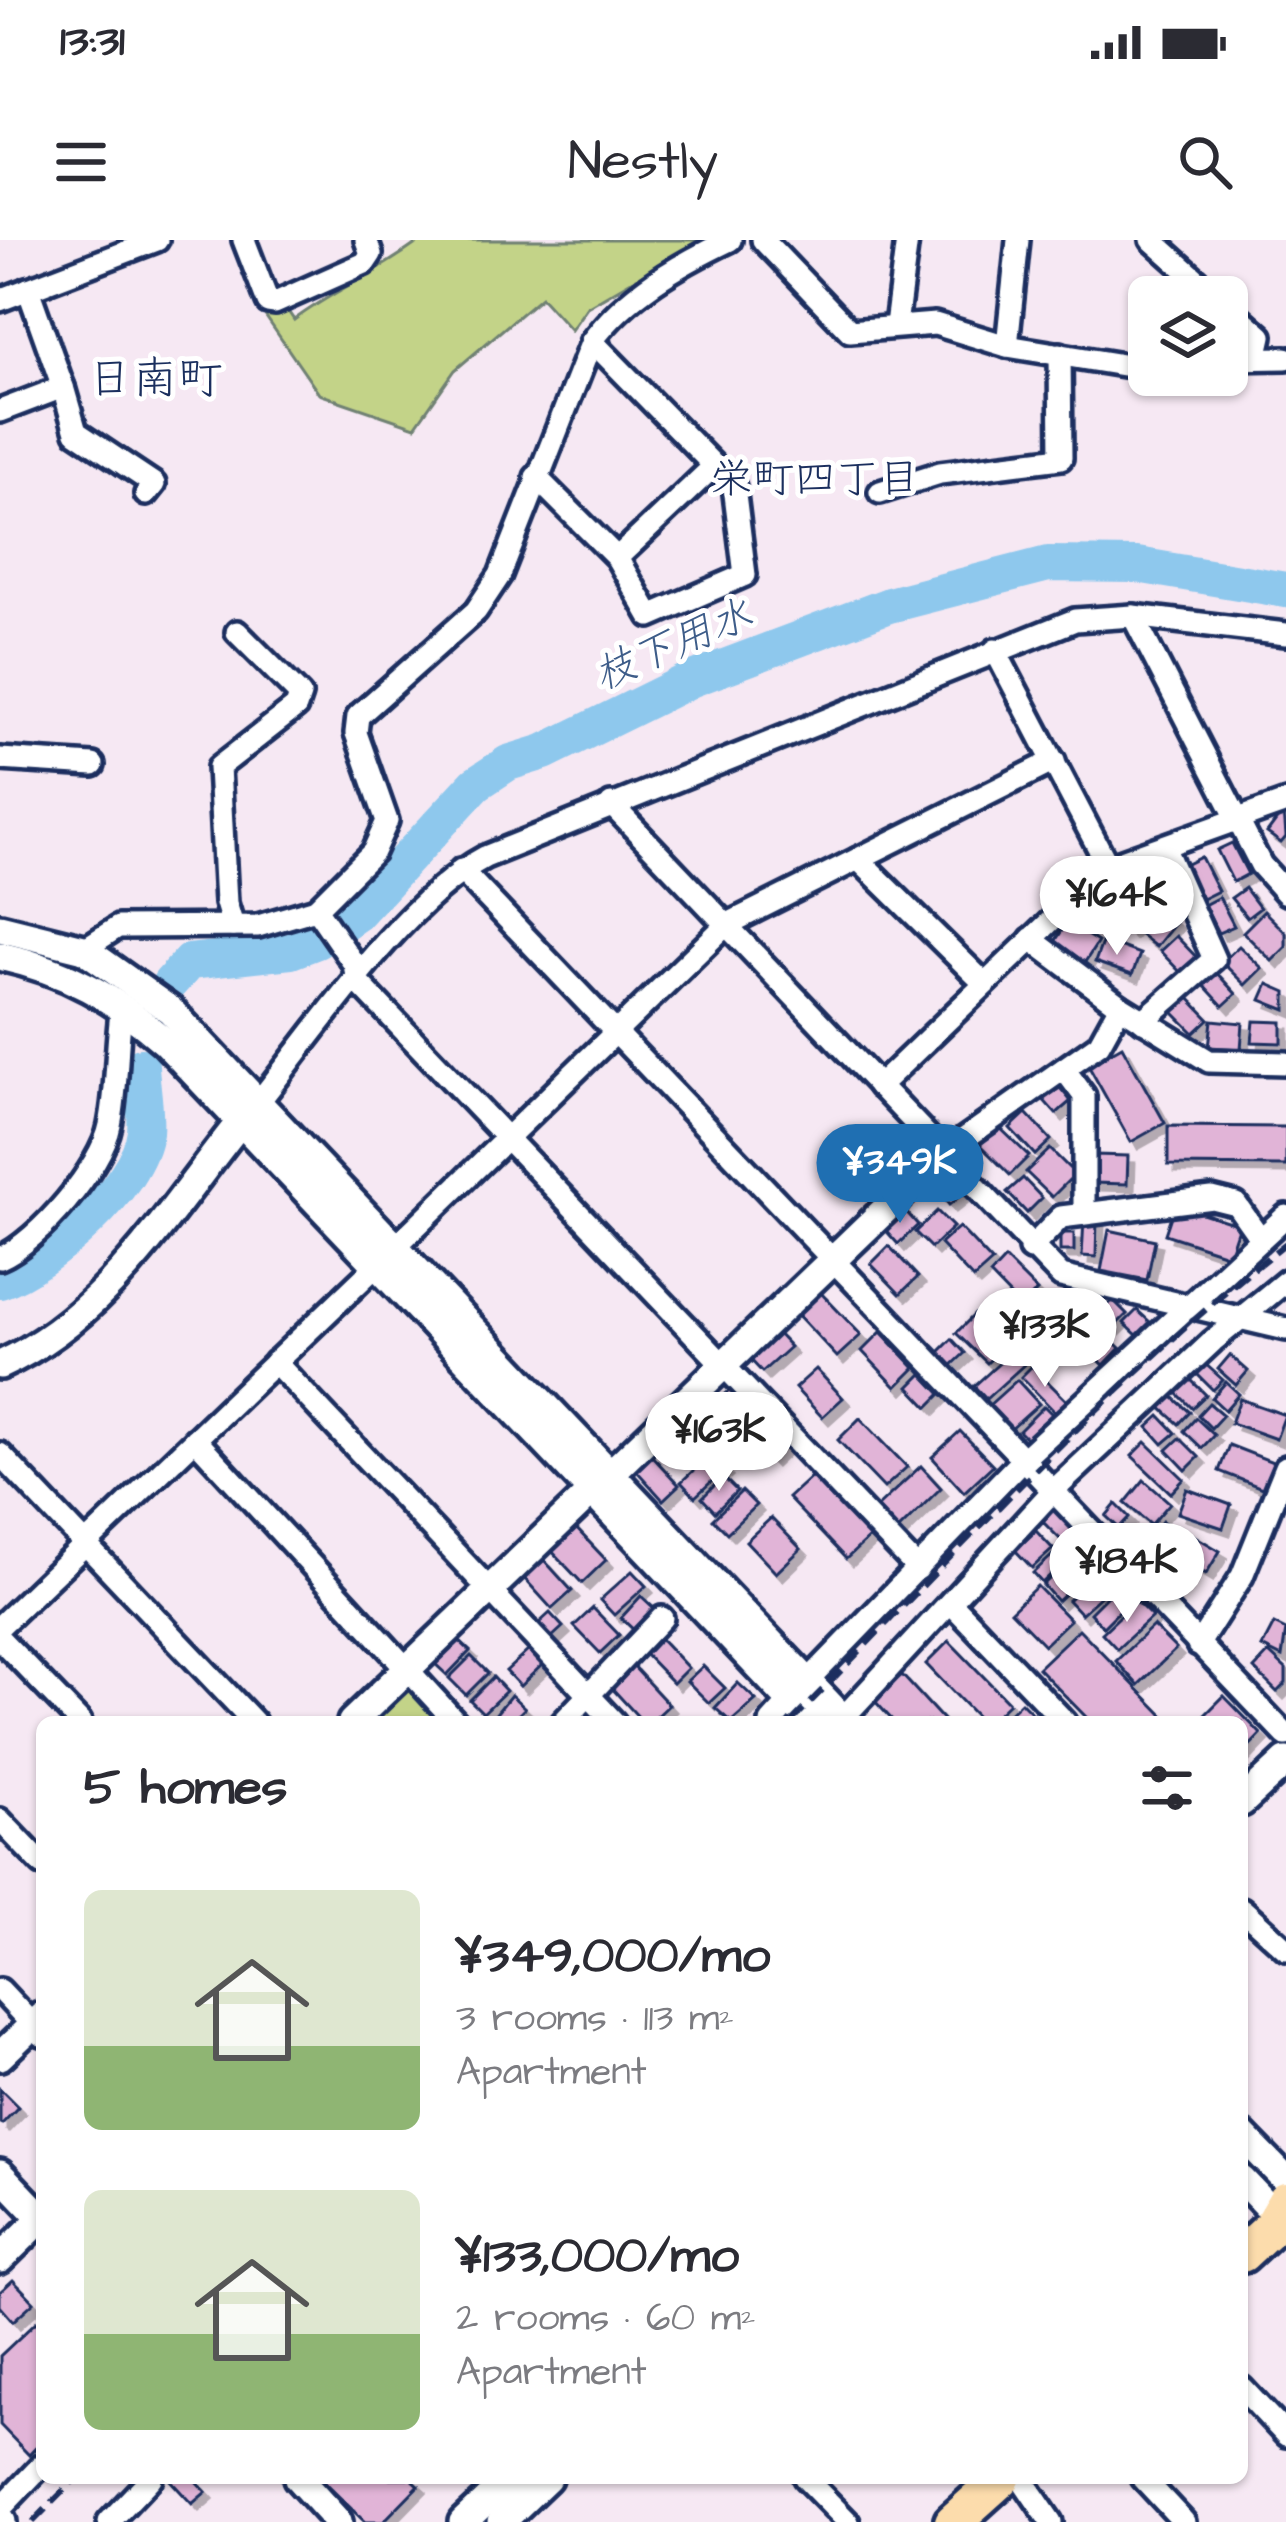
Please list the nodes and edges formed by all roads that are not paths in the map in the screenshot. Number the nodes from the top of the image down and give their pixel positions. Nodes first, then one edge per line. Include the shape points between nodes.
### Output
1 (157, 240) edge
2 (244, 240) edge
3 (366, 240) edge
4 (730, 240) edge
5 (763, 240) edge
6 (907, 240) edge
7 (1018, 240) edge
8 (1151, 240) edge
9 (124, 246) edge
10 (1192, 276) edge
11 (28, 289) junction
12 (0, 300) edge
13 (896, 325) junction
14 (1248, 325) edge
15 (592, 341) junction
16 (1007, 346) junction
17 (1060, 354) junction
18 (1277, 356) edge
19 (1128, 365) edge
20 (63, 387) junction
21 (0, 411) edge
22 (714, 466) junction
23 (536, 477) junction
24 (880, 492) dead end
25 (146, 494) dead end
26 (617, 558) junction
27 (1133, 616) junction
28 (237, 632) dead end
29 (1286, 634) edge
30 (995, 650) junction
31 (0, 760) edge
32 (1054, 761) junction
33 (93, 765) dead end
34 (1286, 802) edge
35 (611, 804) junction
36 (1237, 819) junction
37 (1165, 849) junction
38 (858, 859) junction
39 (1108, 866) junction
40 (461, 870) junction
41 (1286, 893) edge
42 (319, 914) junction
43 (726, 925) junction
44 (233, 926) junction
45 (0, 928) edge
46 (1031, 939) junction
47 (84, 949) junction
48 (0, 956) edge
49 (357, 982) junction
50 (984, 982) junction
51 (122, 1005) junction
52 (1120, 1006) junction
53 (1143, 1021) junction
54 (619, 1034) junction
55 (1286, 1063) edge
56 (1064, 1069) junction
57 (879, 1086) junction
58 (249, 1112) junction
59 (510, 1138) junction
60 (944, 1153) junction
61 (1084, 1212) junction
62 (1286, 1216) edge
63 (1260, 1238) junction
64 (1030, 1249) junction
65 (385, 1256) junction
66 (0, 1258) edge
67 (832, 1261) junction
68 (1286, 1281) edge
69 (1182, 1309) junction
70 (1243, 1319) junction
71 (1286, 1329) edge
72 (275, 1362) junction
73 (726, 1363) junction
74 (0, 1365) edge
75 (195, 1439) junction
76 (0, 1454) edge
77 (1021, 1461) junction
78 (1286, 1467) edge
79 (602, 1481) junction
80 (1051, 1493) junction
81 (86, 1545) junction
82 (918, 1569) junction
83 (488, 1591) junction
84 (953, 1605) junction
85 (662, 1618) dead end
86 (0, 1626) edge
87 (0, 1639) edge
88 (1198, 1645) junction
89 (406, 1670) junction
90 (589, 1696) junction
91 (790, 1701) edge
92 (74, 1716) edge
93 (248, 1716) edge
94 (358, 1716) edge
95 (450, 1716) edge
96 (569, 1716) edge
97 (608, 1716) edge
98 (833, 1716) edge
99 (848, 1716) edge
100 (1060, 1716) edge
101 (1286, 1735) edge
102 (1286, 1761) edge
103 (1248, 1796) edge
104 (0, 1820) edge
105 (36, 1858) edge
106 (1248, 1914) edge
107 (1286, 1949) edge
108 (0, 1990) edge
109 (36, 2022) edge
110 (36, 2027) edge
111 (0, 2056) edge
112 (1248, 2141) edge
113 (0, 2174) edge
114 (1286, 2180) edge
115 (1248, 2185) edge
116 (36, 2212) edge
117 (1283, 2215) edge
118 (36, 2224) edge
119 (1248, 2248) edge
120 (0, 2259) edge
121 (1248, 2395) edge
122 (1286, 2434) edge
123 (36, 2471) edge
124 (146, 2484) edge
125 (303, 2484) edge
126 (535, 2484) edge
127 (811, 2484) edge
128 (995, 2484) edge
129 (1025, 2484) edge
130 (1149, 2484) edge
131 (497, 2503) edge
132 (0, 2509) edge
133 (109, 2522) edge
134 (338, 2522) edge
135 (463, 2522) edge
136 (848, 2522) edge
137 (953, 2522) edge
138 (1052, 2522) edge
139 (1184, 2522) edge

1 - 9 street
2 - 3 street via 275,303 365,263
4 - 15 street via 650,283
5 - 13 street via 850,332
6 - 13 street
7 - 16 street
8 - 10 street
9 - 11 street
11 - 12 street
11 - 20 street
13 - 16 street via 935,324
14 - 18 street
15 - 22 street
15 - 23 street
16 - 17 street
17 - 19 street
17 - 24 street via 1060,458 940,473
20 - 21 street
20 - 25 street via 76,432 154,484
22 - 26 street
22 - 26 street via 734,486 745,575 650,616
23 - 26 street
23 - 42 street via 500,575 476,611 358,716 356,733 387,820 374,852
27 - 29 street
27 - 30 street via 1075,620
27 - 36 street
28 - 44 street via 300,695 296,707 219,766
30 - 32 street
30 - 35 street
31 - 33 street
32 - 38 street
32 - 39 street
34 - 36 street
35 - 40 street
35 - 43 street
36 - 37 street
36 - 41 street
37 - 39 street
37 - 53 street via 1214,958
38 - 43 street
38 - 50 street
39 - 46 street
40 - 49 street
40 - 54 street
42 - 44 street
42 - 49 street via 354,964
43 - 54 street
43 - 57 street
44 - 47 street via 118,927
45 - 47 street
46 - 50 street
46 - 52 street
47 - 58 street via 170,1010
48 - 51 street via 76,977
49 - 58 street
49 - 59 street
50 - 57 street
51 - 58 street
51 - 66 street via 110,1129 100,1153 55,1215
52 - 53 street
52 - 56 street via 1099,1044
53 - 55 street via 1209,1061
54 - 59 street
54 - 67 street
56 - 60 street
56 - 61 street via 1084,1096
57 - 60 street
58 - 65 street
58 - 74 street via 100,1295 68,1326
59 - 65 street
59 - 73 street
60 - 64 street
60 - 67 street
61 - 63 street via 1212,1198 1236,1204
61 - 64 street via 1061,1217
62 - 63 street
63 - 69 street
64 - 69 street via 1061,1276
65 - 72 street
65 - 79 street
67 - 73 street
67 - 77 street
68 - 70 street
69 - 70 street
69 - 77 street
70 - 71 street
70 - 80 street
72 - 75 street
72 - 83 street
73 - 79 street
73 - 82 street
75 - 81 street
75 - 89 street
76 - 81 street
77 - 80 street
77 - 82 street
78 - 88 street via 1242,1576
79 - 83 street
79 - 91 street
80 - 84 street
80 - 88 street
81 - 86 street
81 - 93 street
82 - 91 street
83 - 89 street
83 - 90 street
84 - 99 street
84 - 100 street
85 - 90 street
87 - 92 street
88 - 101 street
89 - 94 street
89 - 95 street
90 - 96 street
90 - 97 street
91 - 98 street
102 - 103 street
104 - 105 street
106 - 107 street
108 - 109 street
110 - 111 street
112 - 114 street
113 - 116 street
115 - 117 street
117 - 119 highway
118 - 120 street
121 - 122 street
123 - 132 street
124 - 133 street
125 - 134 street
126 - 131 street
127 - 136 street
128 - 137 highway
129 - 138 street
130 - 139 street
131 - 135 street

